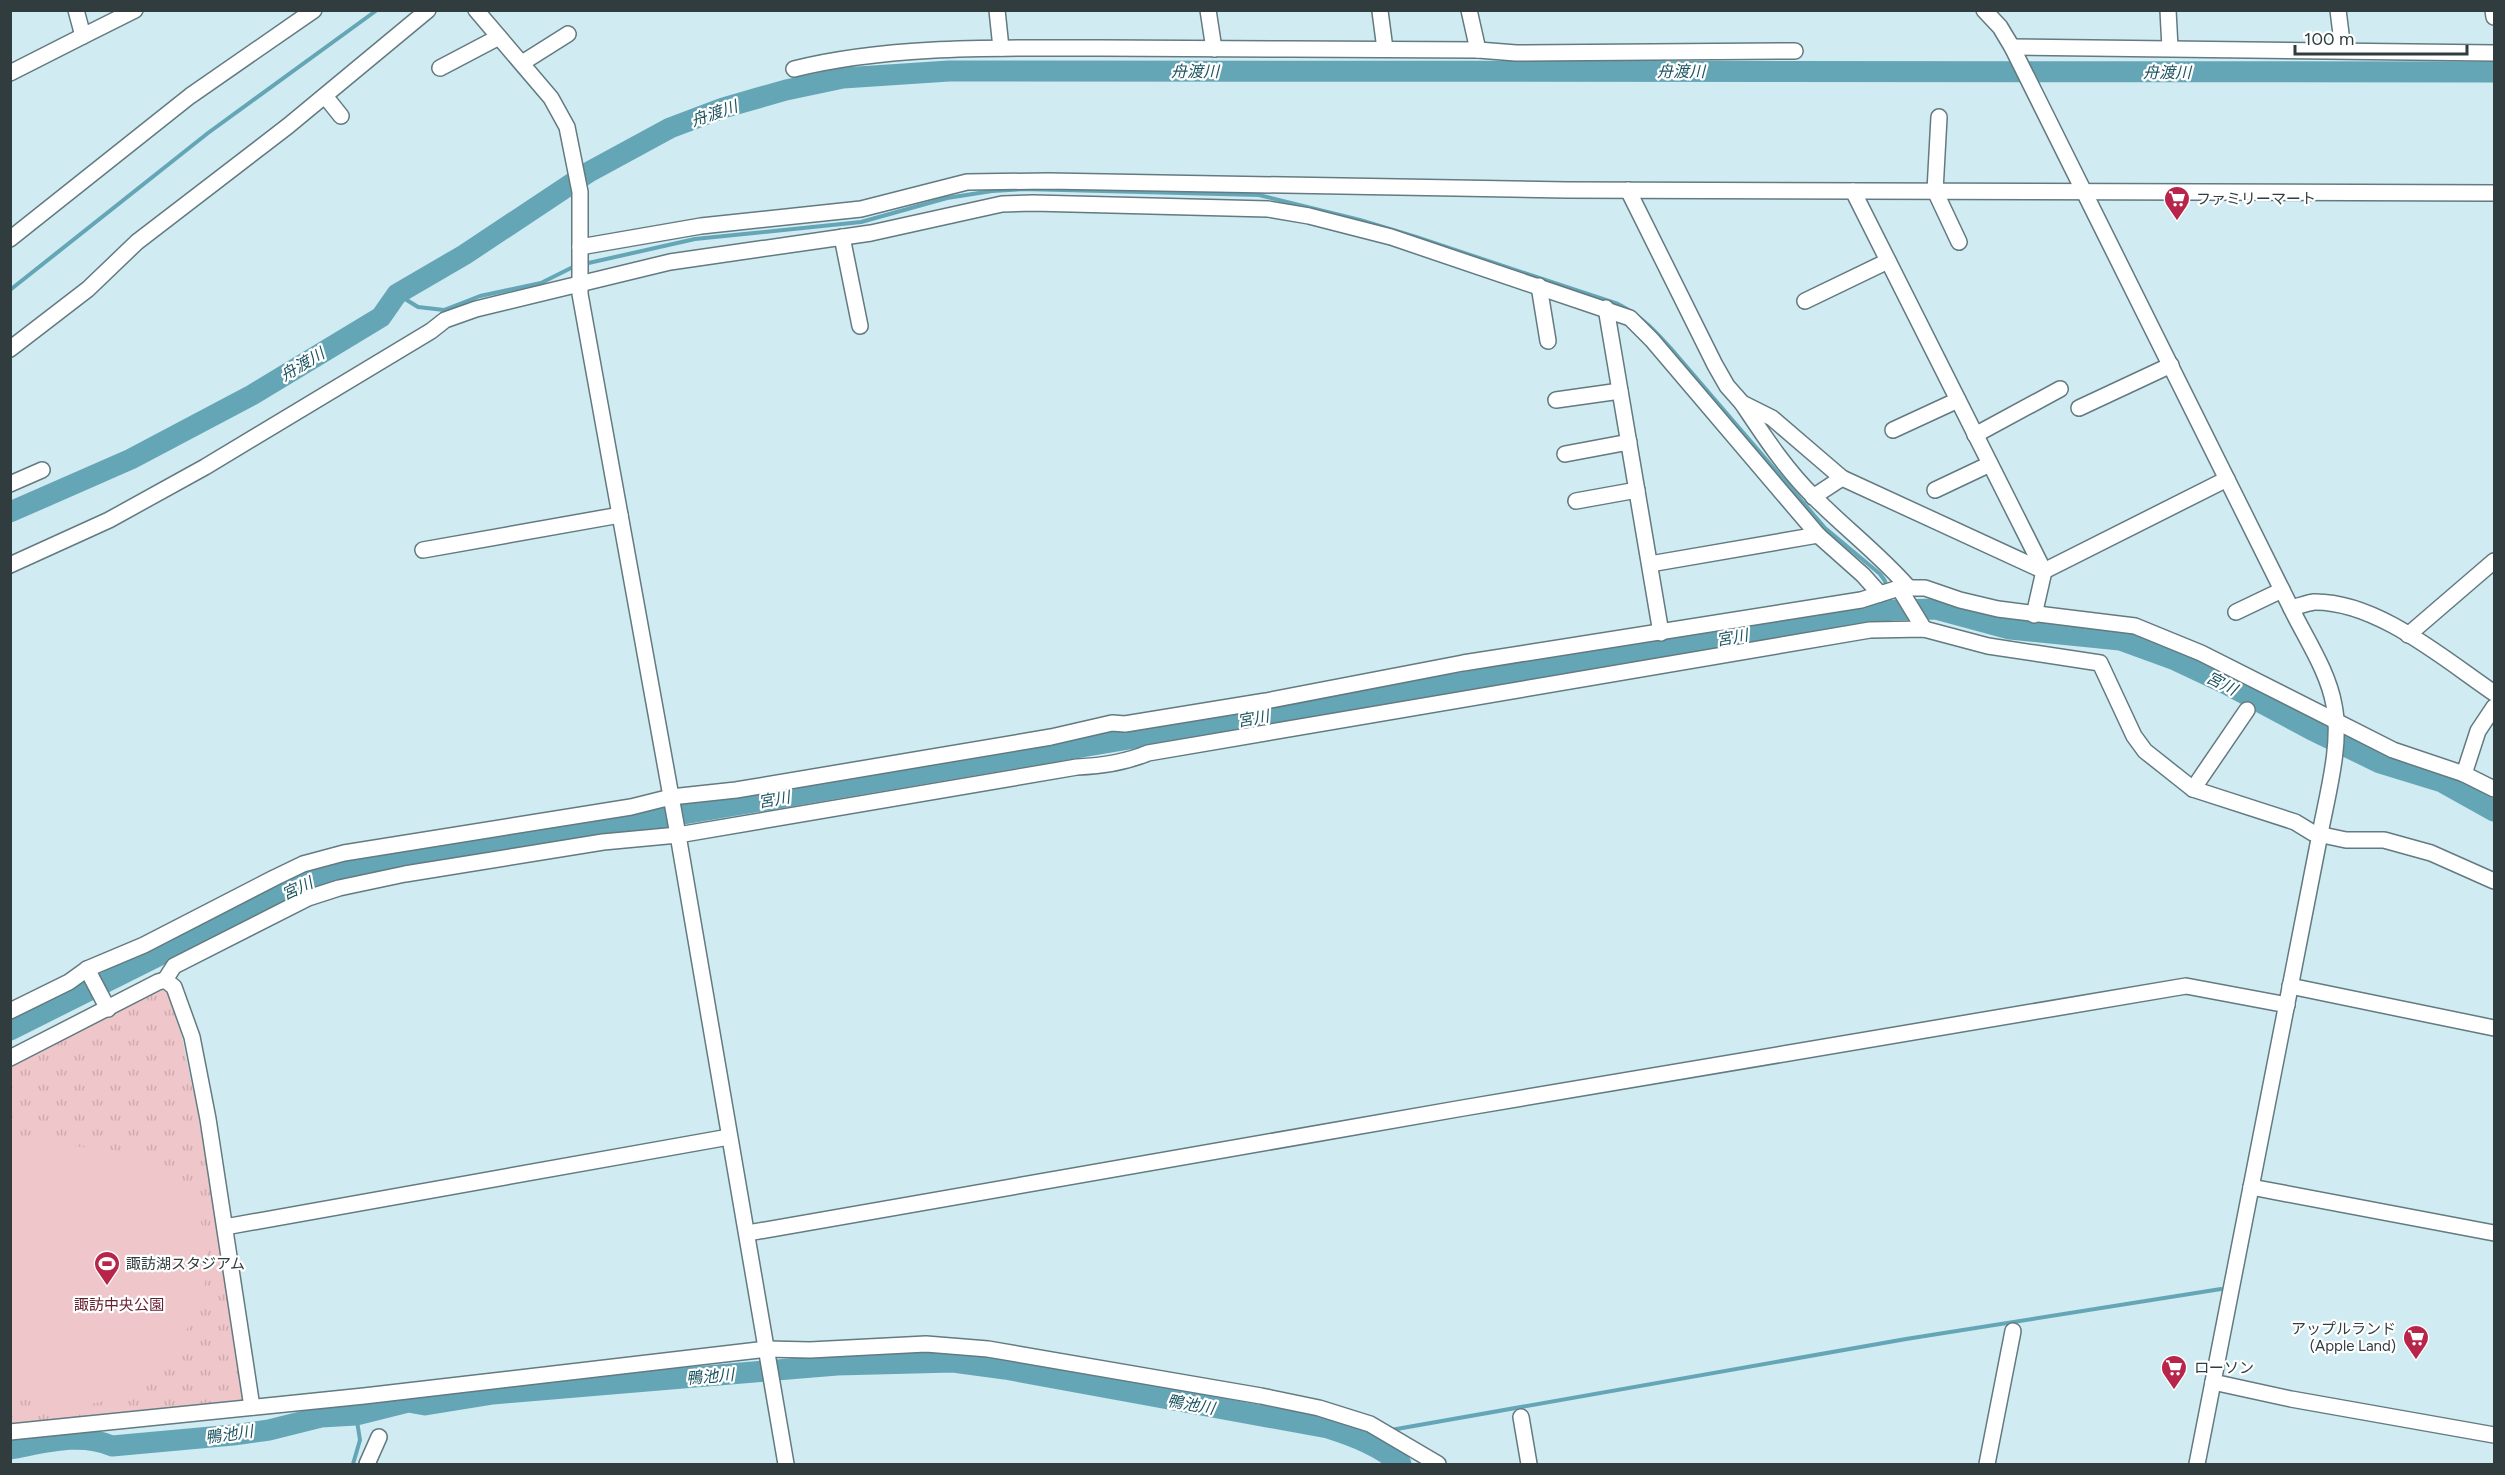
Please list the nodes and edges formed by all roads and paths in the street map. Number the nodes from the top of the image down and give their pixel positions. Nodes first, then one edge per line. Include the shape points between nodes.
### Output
1 (76, 10) edge
2 (135, 10) edge
3 (314, 10) edge
4 (428, 10) edge
5 (476, 10) edge
6 (997, 10) edge
7 (1208, 10) edge
8 (1469, 10) edge
9 (1984, 10) edge
10 (2168, 10) edge
11 (2338, 10) edge
12 (2493, 10) edge
13 (1380, 11) edge
14 (2494, 17) edge
15 (568, 34) dead end
16 (83, 36) junction
17 (499, 37) junction
18 (1001, 48) junction
19 (2170, 48) junction
20 (1214, 49) junction
21 (1385, 49) junction
22 (1478, 50) junction
23 (2343, 50) junction
24 (1795, 51) dead end
25 (2014, 51) junction
26 (2494, 53) edge
27 (522, 63) junction
28 (440, 68) dead end
29 (794, 69) dead end
30 (10, 74) edge
31 (325, 96) junction
32 (341, 116) dead end
33 (1939, 117) dead end
34 (1628, 189) junction
35 (2085, 190) junction
36 (1853, 191) junction
37 (1935, 191) junction
38 (2494, 193) edge
39 (842, 237) junction
40 (10, 239) edge
41 (1959, 242) dead end
42 (580, 247) junction
43 (1888, 261) junction
44 (579, 283) junction
45 (1539, 286) junction
46 (1805, 302) dead end
47 (1606, 308) junction
48 (860, 326) dead end
49 (1548, 341) dead end
50 (10, 349) edge
51 (2171, 365) junction
52 (2060, 389) dead end
53 (1620, 391) junction
54 (1556, 400) dead end
55 (1958, 400) junction
56 (1742, 403) junction
57 (2079, 408) dead end
58 (1893, 430) dead end
59 (1975, 435) junction
60 (1629, 442) junction
61 (1565, 453) dead end
62 (1990, 464) junction
63 (42, 470) dead end
64 (1842, 478) junction
65 (2227, 479) junction
66 (10, 484) edge
67 (1637, 490) junction
68 (1935, 490) dead end
69 (1813, 496) junction
70 (1576, 501) dead end
71 (620, 515) junction
72 (1818, 535) junction
73 (423, 550) dead end
74 (2494, 561) edge
75 (1650, 564) junction
76 (10, 565) edge
77 (2044, 571) junction
78 (1903, 590) junction
79 (2282, 590) junction
80 (1880, 594) junction
81 (2292, 608) junction
82 (2235, 612) dead end
83 (2034, 615) junction
84 (1922, 626) junction
85 (1661, 633) junction
86 (2408, 635) junction
87 (2494, 693) edge
88 (2494, 707) edge
89 (2247, 710) dead end
90 (2336, 723) junction
91 (2464, 774) junction
92 (2193, 789) junction
93 (2494, 789) edge
94 (671, 799) junction
95 (677, 832) junction
96 (2320, 834) junction
97 (2493, 876) edge
98 (88, 971) junction
99 (165, 980) junction
100 (2290, 986) junction
101 (105, 1005) junction
102 (2287, 1005) junction
103 (10, 1011) edge
104 (2494, 1028) edge
105 (10, 1058) edge
106 (729, 1137) junction
107 (2251, 1187) junction
108 (225, 1227) junction
109 (748, 1233) junction
110 (2494, 1233) edge
111 (2013, 1331) dead end
112 (767, 1351) junction
113 (2213, 1382) junction
114 (252, 1407) junction
115 (1521, 1417) dead end
116 (10, 1432) edge
117 (2494, 1435) edge
118 (379, 1437) dead end
119 (367, 1464) edge
120 (786, 1464) edge
121 (1438, 1464) edge
122 (1529, 1464) edge
123 (1988, 1464) edge
124 (2197, 1464) edge

1 - 16 street
2 - 16 street
3 - 40 street via 190,96
4 - 31 street
5 - 17 street
6 - 18 street
7 - 20 street
8 - 22 street
9 - 25 street
10 - 19 street
11 - 23 street
12 - 14 street
13 - 21 street
15 - 27 street
16 - 30 street
17 - 27 street
17 - 28 street
18 - 20 street
18 - 29 street via 890,54
19 - 23 street
19 - 25 street
20 - 21 street
21 - 22 street
22 - 24 street
23 - 26 street
25 - 35 street
27 - 42 street via 551,98 567,127 580,192
31 - 32 street
31 - 50 street via 137,242 88,289
33 - 37 street
34 - 36 street
34 - 42 street via 967,183 861,209 701,226
34 - 56 street via 1715,365
35 - 37 street
35 - 38 street
35 - 51 street
36 - 37 street
36 - 43 street
37 - 41 street
39 - 44 street via 714,254
39 - 45 street via 1002,204 1268,209 1391,237
39 - 48 street
42 - 44 street
43 - 46 street
43 - 55 street
44 - 71 street
44 - 76 street via 445,320 205,467 109,520
45 - 47 street
45 - 49 street
47 - 53 street
47 - 72 street via 1630,318 1652,340
51 - 57 street
51 - 65 street
52 - 59 street
53 - 54 street
53 - 60 street
55 - 58 street
55 - 59 street
56 - 64 street via 1772,418
56 - 69 street via 1772,449
59 - 62 street
60 - 61 street
60 - 67 street
62 - 68 street
62 - 77 street
63 - 66 street
64 - 69 street
64 - 77 street
65 - 77 street
65 - 79 street
67 - 70 street
67 - 75 street
69 - 78 street via 1890,566
71 - 73 street
71 - 94 street
72 - 75 street
72 - 80 street
74 - 86 street
75 - 85 street
77 - 83 street
78 - 80 street
78 - 83 street via 1925,588 1960,600
78 - 84 street
79 - 81 street
79 - 82 street
80 - 85 street
81 - 86 street via 2313,602 2351,607
81 - 90 street via 2325,678
83 - 90 street via 2135,626 2201,653
84 - 92 street via 1988,646 2100,663 2145,751
84 - 95 street via 1870,630 1148,753 1107,766 1077,767
85 - 94 street via 1463,663 1266,701 1112,723 1051,737
86 - 87 street
88 - 91 street via 2478,731
89 - 92 street
90 - 91 street via 2393,750
90 - 96 street
91 - 93 street
92 - 96 street
94 - 95 street
94 - 98 street via 386,846 303,864
95 - 99 street via 405,874 339,888 308,898 174,966
95 - 106 street
96 - 97 street via 2346,840 2384,840
96 - 100 street
98 - 101 street
98 - 103 street
99 - 101 street
99 - 108 street via 174,987 192,1037
100 - 102 street
100 - 104 street
101 - 105 street
102 - 107 street
102 - 109 street via 2186,986 1463,1107
106 - 108 street
106 - 109 street
107 - 110 street
107 - 113 street
108 - 114 street
109 - 112 street
111 - 123 street
112 - 114 street
112 - 120 street
112 - 121 street via 905,1344 988,1349 1319,1408 1370,1424
113 - 117 street
113 - 124 street
114 - 116 street
115 - 122 street
118 - 119 street

